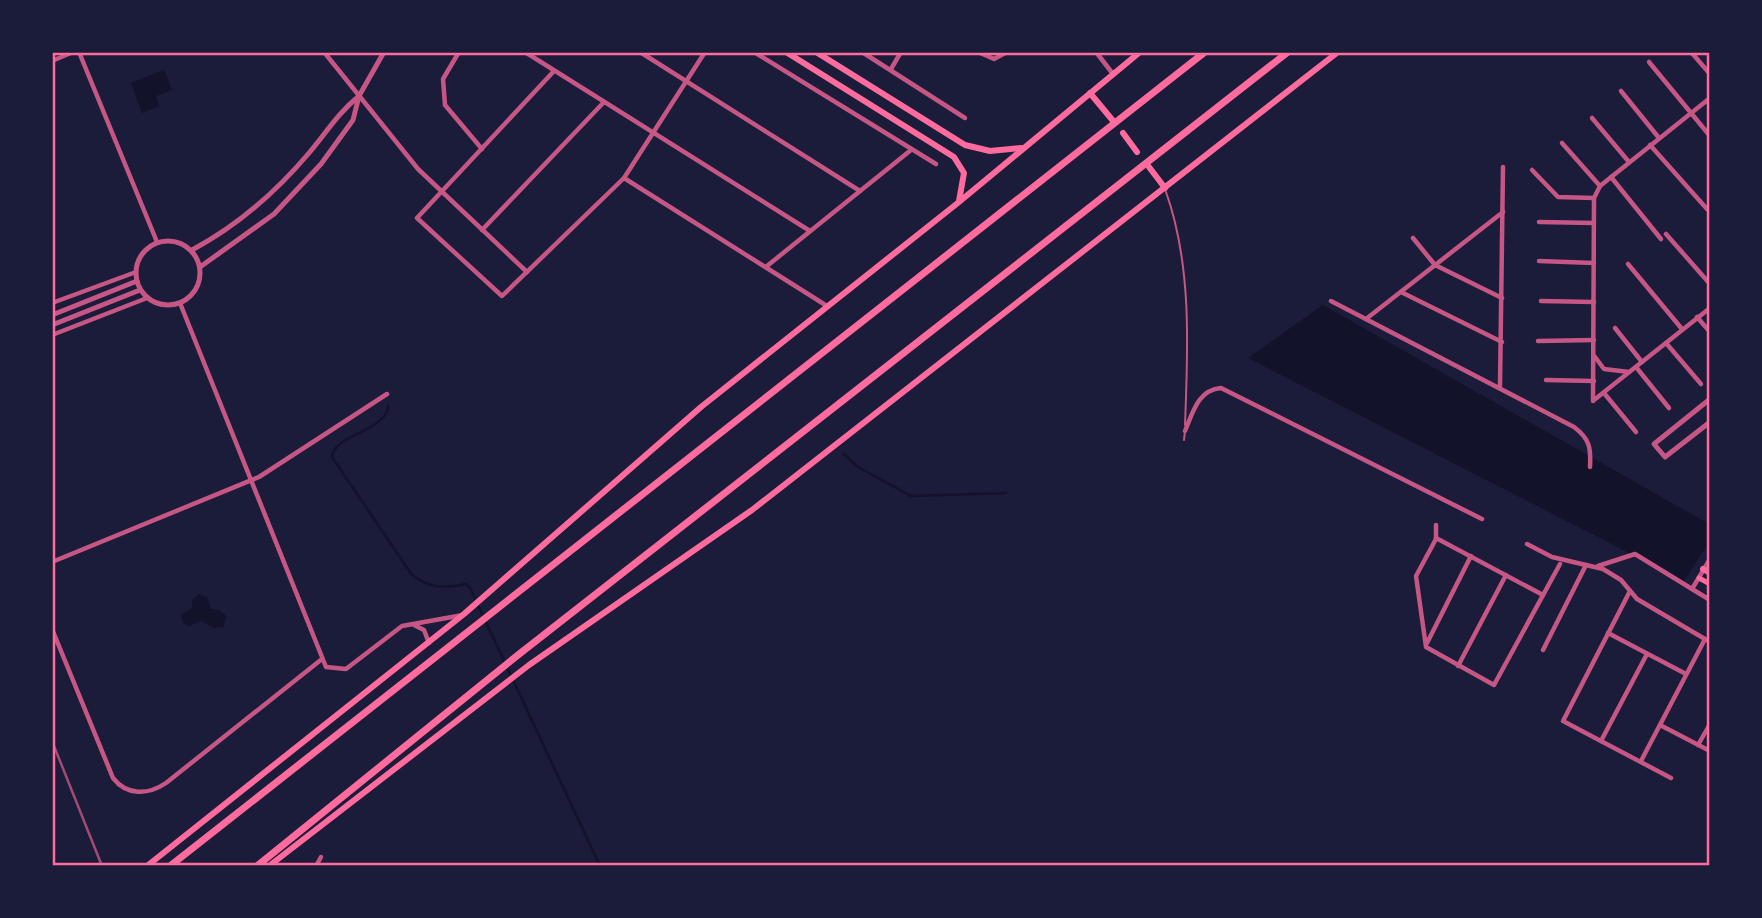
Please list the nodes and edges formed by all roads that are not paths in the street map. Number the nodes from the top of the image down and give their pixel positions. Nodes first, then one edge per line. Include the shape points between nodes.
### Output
1 (72, 52) edge
2 (79, 52) edge
3 (324, 52) edge
4 (384, 52) edge
5 (458, 52) edge
6 (524, 52) edge
7 (640, 52) edge
8 (705, 52) edge
9 (754, 52) edge
10 (786, 52) edge
11 (816, 52) edge
12 (862, 52) edge
13 (901, 52) edge
14 (978, 52) edge
15 (1007, 52) edge
16 (1096, 52) edge
17 (1140, 52) edge
18 (1205, 52) edge
19 (1288, 52) edge
20 (1338, 52) edge
21 (1691, 52) edge
22 (52, 61) edge
23 (1649, 62) dead end
24 (891, 69) junction
25 (554, 71) junction
26 (1113, 74) junction
27 (1710, 74) edge
28 (686, 81) junction
29 (1621, 91) dead end
30 (1090, 93) junction
31 (359, 96) junction
32 (1710, 98) edge
33 (604, 102) junction
34 (1691, 113) junction
35 (965, 118) dead end
36 (1592, 118) dead end
37 (1114, 122) dead end
38 (653, 132) junction
39 (1123, 134) dead end
40 (1710, 136) edge
41 (1660, 138) junction
42 (1562, 143) dead end
43 (1650, 145) junction
44 (1021, 148) junction
45 (482, 149) junction
46 (911, 150) junction
47 (1137, 152) dead end
48 (1629, 162) junction
49 (936, 164) dead end
50 (1149, 167) dead end
51 (1503, 167) dead end
52 (1532, 170) dead end
53 (624, 177) junction
54 (1611, 177) junction
55 (1600, 186) junction
56 (1165, 188) junction
57 (860, 191) junction
58 (441, 193) junction
59 (1594, 198) junction
60 (958, 202) junction
61 (1707, 209) dead end
62 (1503, 212) junction
63 (1539, 222) dead end
64 (1594, 223) junction
65 (482, 230) junction
66 (810, 231) junction
67 (1666, 234) dead end
68 (1413, 238) dead end
69 (1661, 239) dead end
70 (157, 242) junction
71 (192, 250) junction
72 (1539, 261) dead end
73 (1594, 263) junction
74 (1628, 264) dead end
75 (1435, 265) junction
76 (766, 266) junction
77 (200, 267) junction
78 (135, 272) junction
79 (527, 272) junction
80 (136, 281) junction
81 (1710, 284) edge
82 (140, 290) junction
83 (1401, 292) junction
84 (147, 298) junction
85 (1502, 298) junction
86 (1331, 301) dead end
87 (1541, 301) dead end
88 (1594, 302) junction
89 (52, 303) edge
90 (180, 303) junction
91 (827, 306) junction
92 (1710, 308) edge
93 (52, 315) edge
94 (1697, 317) junction
95 (1366, 319) junction
96 (52, 325) edge
97 (1615, 328) dead end
98 (1682, 330) junction
99 (1710, 332) edge
100 (52, 335) edge
101 (1594, 340) junction
102 (1538, 341) dead end
103 (1502, 342) junction
104 (1666, 343) junction
105 (1594, 348) junction
106 (1642, 362) junction
107 (1636, 367) junction
108 (1630, 372) junction
109 (1546, 380) dead end
110 (1594, 381) junction
111 (1701, 384) dead end
112 (1500, 386) junction
113 (1604, 393) junction
114 (387, 394) dead end
115 (1710, 400) edge
116 (1670, 408) dead end
117 (1710, 422) edge
118 (1185, 431) junction
119 (1636, 432) dead end
120 (1184, 440) dead end
121 (1590, 467) dead end
122 (252, 480) junction
123 (1482, 519) dead end
124 (1436, 525) dead end
125 (1436, 538) junction
126 (1527, 544) dead end
127 (1471, 556) junction
128 (1710, 559) edge
129 (52, 562) edge
130 (1560, 564) dead end
131 (1586, 565) junction
132 (1598, 567) junction
133 (1706, 571) edge
134 (1506, 575) junction
135 (1699, 578) junction
136 (1710, 584) edge
137 (1692, 589) junction
138 (1630, 591) junction
139 (1543, 595) junction
140 (1710, 600) edge
141 (465, 613) junction
142 (410, 624) junction
143 (52, 629) edge
144 (1608, 633) junction
145 (1708, 639) edge
146 (429, 643) junction
147 (1426, 645) junction
148 (1543, 650) dead end
149 (1647, 654) junction
150 (322, 659) junction
151 (1458, 666) junction
152 (1686, 674) junction
153 (1660, 724) junction
154 (1710, 724) edge
155 (1601, 741) junction
156 (1698, 745) junction
157 (1710, 751) edge
158 (1641, 761) junction
159 (1671, 778) dead end
160 (52, 830) edge
161 (52, 850) edge
162 (321, 857) dead end
163 (147, 866) edge
164 (170, 866) edge
165 (257, 866) edge
166 (269, 866) edge
167 (316, 866) edge

1 - 22 street
2 - 70 street
3 - 31 street
4 - 31 street
5 - 45 street via 443,79 445,106
6 - 25 street
7 - 28 street
8 - 28 street
9 - 46 street
10 - 60 main road via 954,157 964,173
11 - 44 main road via 965,145 990,151
12 - 24 street
13 - 24 street
14 - 15 street via 993,59
16 - 26 street
17 - 26 main road
18 - 164 highway
19 - 165 highway via 501,668
20 - 56 main road
21 - 27 street
23 - 34 street
24 - 35 street
25 - 33 street
25 - 45 street
26 - 30 main road
28 - 38 street
28 - 57 street
29 - 41 street
30 - 37 main road
30 - 44 main road
31 - 58 street
31 - 71 street via 337,114 279,186 232,225
31 - 77 street via 353,120 292,197
32 - 34 street
33 - 38 street
33 - 65 street
34 - 40 street
34 - 41 street
36 - 48 street
38 - 53 street
38 - 66 street
39 - 47 main road
41 - 43 street
42 - 55 street
43 - 48 street
43 - 61 street
44 - 60 main road
45 - 58 street
46 - 49 street
46 - 57 street
48 - 54 street
50 - 56 main road
51 - 62 street
52 - 59 street via 1558,197
53 - 76 street
53 - 79 street
54 - 55 street
54 - 69 street
55 - 59 street
56 - 118 lane via 1176,221 1184,273
56 - 166 main road via 744,516 528,664
57 - 66 street
58 - 65 street
58 - 79 street via 418,218 502,296
59 - 64 street
60 - 91 main road
62 - 75 street
62 - 85 street
63 - 64 street
64 - 73 street
65 - 79 street
66 - 76 street
67 - 81 street
68 - 75 street
70 - 71 street via 176,241
70 - 78 street via 142,254
71 - 77 street
72 - 73 street
73 - 88 street
74 - 98 street
75 - 83 street
75 - 85 street
76 - 91 street
77 - 90 street via 198,286
78 - 80 street
78 - 89 street
80 - 82 street
80 - 93 street
82 - 84 street
82 - 96 street
83 - 95 street
83 - 103 street
84 - 90 street via 161,304
84 - 100 street
85 - 103 street
86 - 95 street
87 - 88 street
88 - 101 street
90 - 122 street
91 - 141 main road via 701,407
92 - 94 street
94 - 98 street
94 - 99 street
95 - 112 street
97 - 106 street
98 - 104 street
101 - 102 street
101 - 105 street
103 - 112 street
104 - 106 street
104 - 111 street
105 - 108 street via 1604,369
105 - 110 street
106 - 107 street
107 - 108 street
107 - 116 street
108 - 113 street
109 - 110 street
110 - 113 street via 1593,401
112 - 121 street via 1584,434 1591,450
113 - 119 street
114 - 122 street
115 - 117 street via 1654,444 1665,457
118 - 120 lane
118 - 123 street via 1198,401 1210,390 1221,388
122 - 129 street
122 - 150 street
124 - 125 street
125 - 127 street
125 - 147 street via 1416,576
126 - 131 street via 1552,557
127 - 134 street
127 - 147 street
128 - 133 street
130 - 139 street
131 - 132 street
131 - 148 street
132 - 137 street via 1635,554
132 - 138 street
133 - 135 street
134 - 139 street
134 - 151 street
135 - 136 main road
135 - 137 street
137 - 140 street
138 - 144 street
138 - 145 street
139 - 151 street via 1494,685
141 - 142 street
141 - 146 main road
142 - 146 street via 424,630
142 - 150 street via 392,632 346,668 330,668
143 - 150 street via 113,778 123,787 143,793 166,783
144 - 149 street
144 - 155 street via 1563,720
145 - 152 street
146 - 163 main road
147 - 151 street
149 - 152 street
149 - 155 street
152 - 153 street
153 - 156 street
153 - 158 street
154 - 156 street
155 - 158 street
156 - 157 street
158 - 159 street
160 - 161 street
162 - 167 street

